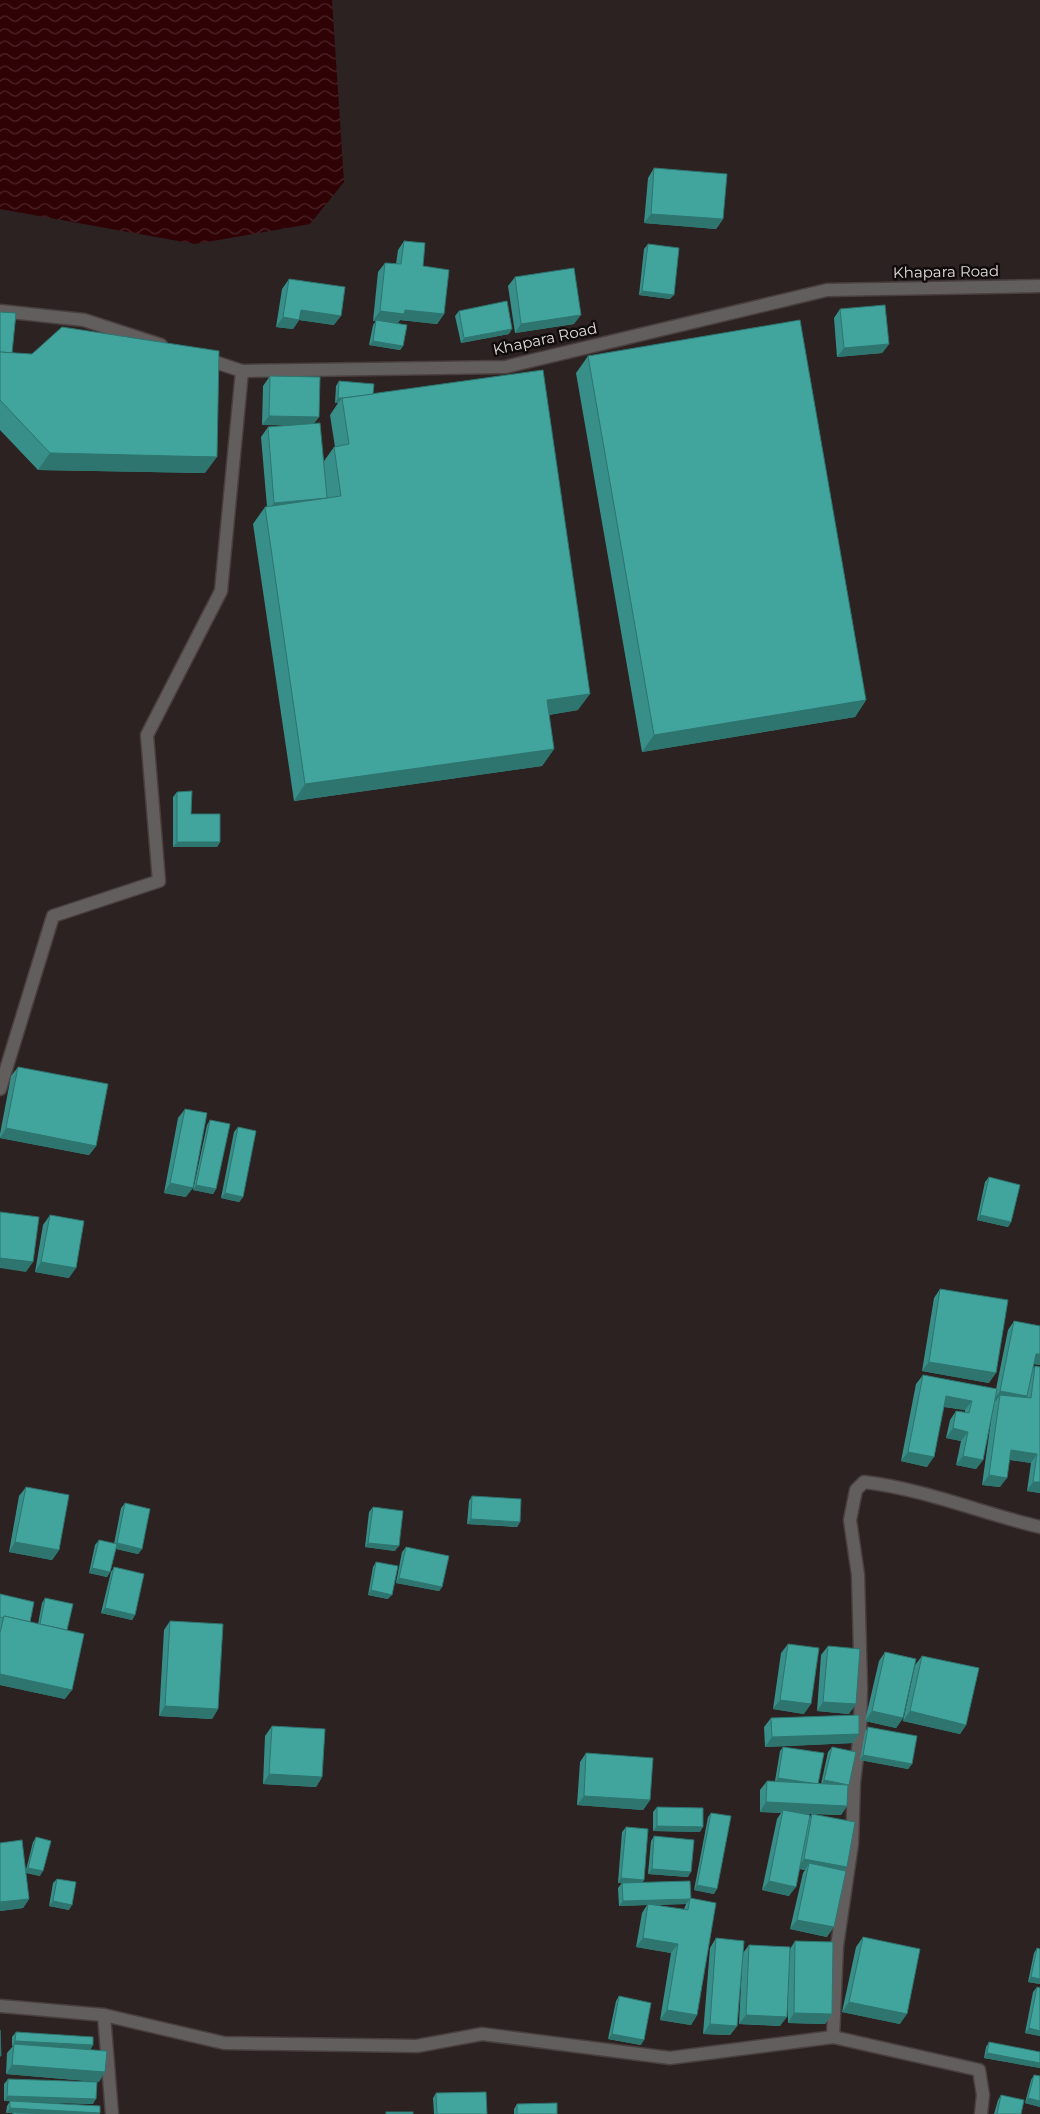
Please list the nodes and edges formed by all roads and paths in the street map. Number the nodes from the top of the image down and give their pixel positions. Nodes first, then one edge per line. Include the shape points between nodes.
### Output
1 (1040, 286) edge
2 (0, 310) edge
3 (242, 371) junction
4 (0, 1089) edge
5 (1040, 1527) edge
6 (0, 2006) edge
7 (104, 2014) junction
8 (833, 2037) junction
9 (112, 2114) edge
10 (981, 2114) edge

1 - 3 street, Khapara Road via 828,290 504,368
2 - 3 street, Khapara Road via 84,320
3 - 4 street via 221,591 147,735 159,881 53,916
5 - 8 street via 890,1485 864,1482 856,1490 850,1520 858,1575 860,1733 852,1844 837,1946
6 - 7 street
7 - 8 street via 224,2043 417,2046 482,2034 670,2058
7 - 9 street
8 - 10 street via 979,2070

